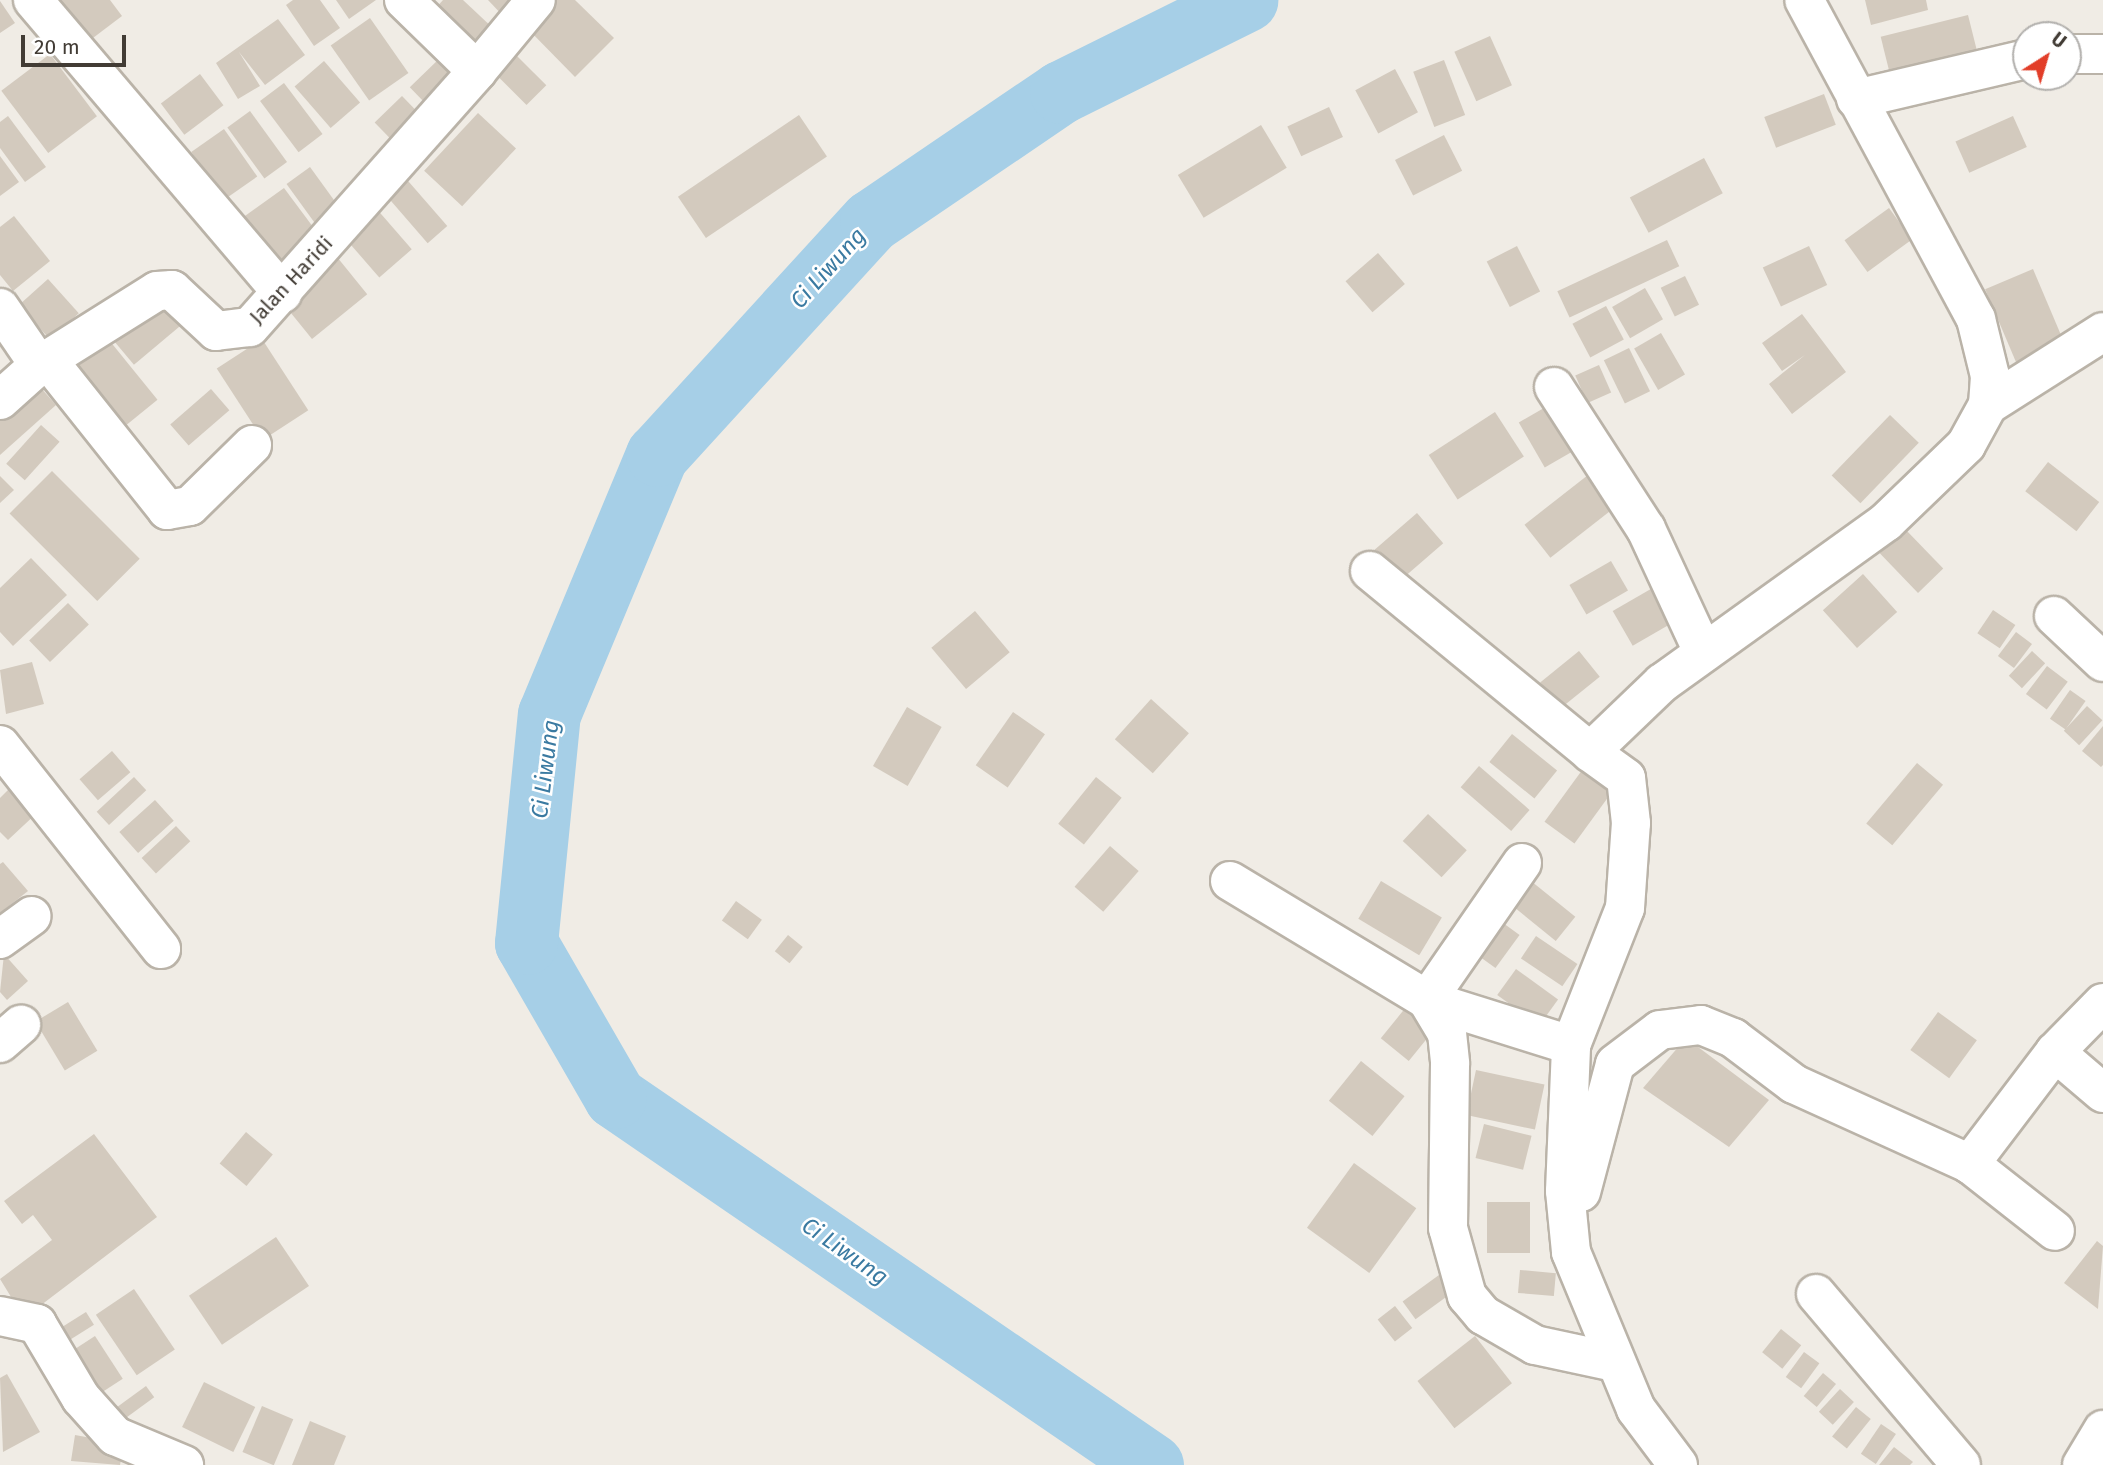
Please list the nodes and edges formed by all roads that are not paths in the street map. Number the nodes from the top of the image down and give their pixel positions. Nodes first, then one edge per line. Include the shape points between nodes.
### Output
1 (33, 0) edge
2 (404, 0) edge
3 (536, 0) edge
4 (1804, 0) edge
5 (2082, 54) edge
6 (2103, 54) edge
7 (2012, 62) edge
8 (477, 71) junction
9 (1856, 99) junction
10 (282, 293) junction
11 (0, 308) edge
12 (2103, 331) edge
13 (43, 362) junction
14 (1554, 387) dead end
15 (0, 400) edge
16 (1988, 405) junction
17 (252, 445) dead end
18 (1370, 570) dead end
19 (2054, 616) dead end
20 (2098, 648) edge
21 (1703, 652) junction
22 (0, 745) edge
23 (1590, 751) junction
24 (1522, 863) dead end
25 (1230, 881) dead end
26 (32, 916) dead end
27 (0, 939) edge
28 (160, 949) dead end
29 (1427, 1000) junction
30 (2103, 1003) edge
31 (1571, 1045) junction
32 (2055, 1052) junction
33 (2103, 1093) edge
34 (1970, 1164) junction
35 (1568, 1211) junction
36 (2055, 1231) dead end
37 (1816, 1294) dead end
38 (0, 1316) edge
39 (1614, 1362) junction
40 (2103, 1430) edge
41 (184, 1465) edge
42 (1678, 1465) edge
43 (1961, 1465) edge
44 (2082, 1465) edge

1 - 10 street
2 - 8 street
3 - 8 street, Jalan Haridi
4 - 9 street
5 - 6 street
7 - 9 street
8 - 10 street, Jalan Haridi
9 - 16 street via 1976,319 1990,376
10 - 13 street, Jalan Haridi via 237,332 216,331 172,290 157,291
11 - 13 street
12 - 16 street
13 - 15 street, Jalan Haridi
13 - 17 street via 167,510 190,506
14 - 21 street via 1646,529
16 - 21 street via 1966,445 1886,522
18 - 23 street
19 - 20 street
21 - 23 street
22 - 28 street
23 - 31 street via 1626,778 1629,847 1625,908
24 - 29 street
25 - 29 street
26 - 27 street
29 - 31 street
29 - 39 street via 1447,1034 1448,1228 1467,1296 1483,1315 1535,1345
30 - 32 street
31 - 35 street
32 - 33 street
32 - 34 street
34 - 35 street via 1794,1084 1732,1038 1702,1025 1671,1028 1649,1035 1615,1064 1582,1191
34 - 36 street
35 - 39 street via 1574,1264
37 - 43 street
38 - 41 street via 37,1324 81,1398 115,1436
39 - 42 street via 1636,1409
40 - 44 street

